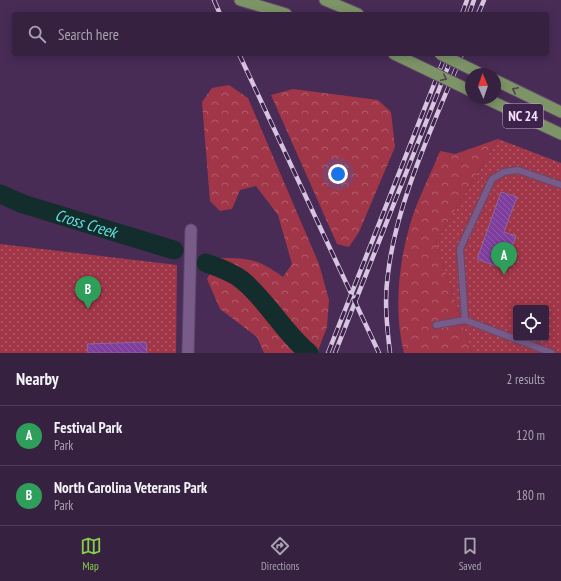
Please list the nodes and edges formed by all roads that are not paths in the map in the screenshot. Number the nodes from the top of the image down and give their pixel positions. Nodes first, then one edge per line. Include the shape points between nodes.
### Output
1 (326, 0) edge
2 (245, 1) edge
3 (280, 12) edge
4 (353, 12) edge
5 (398, 56) edge
6 (444, 56) edge
7 (468, 68) edge
8 (501, 83) edge
9 (465, 88) edge
10 (498, 104) edge
11 (561, 112) edge
12 (561, 134) edge
13 (561, 185) edge
14 (191, 230) dead end
15 (465, 320) junction
16 (436, 325) dead end
17 (188, 353) edge
18 (552, 353) edge

1 - 4 main road
2 - 3 main road
5 -> 9 main road, bridge
6 - 7 main road, bridge
11 -> 8 main road, NC 24
10 - 12 main road, NC 24
13 - 15 lane via 518,170 504,172 492,179 460,248
14 - 17 street
15 - 16 lane
15 - 18 lane

